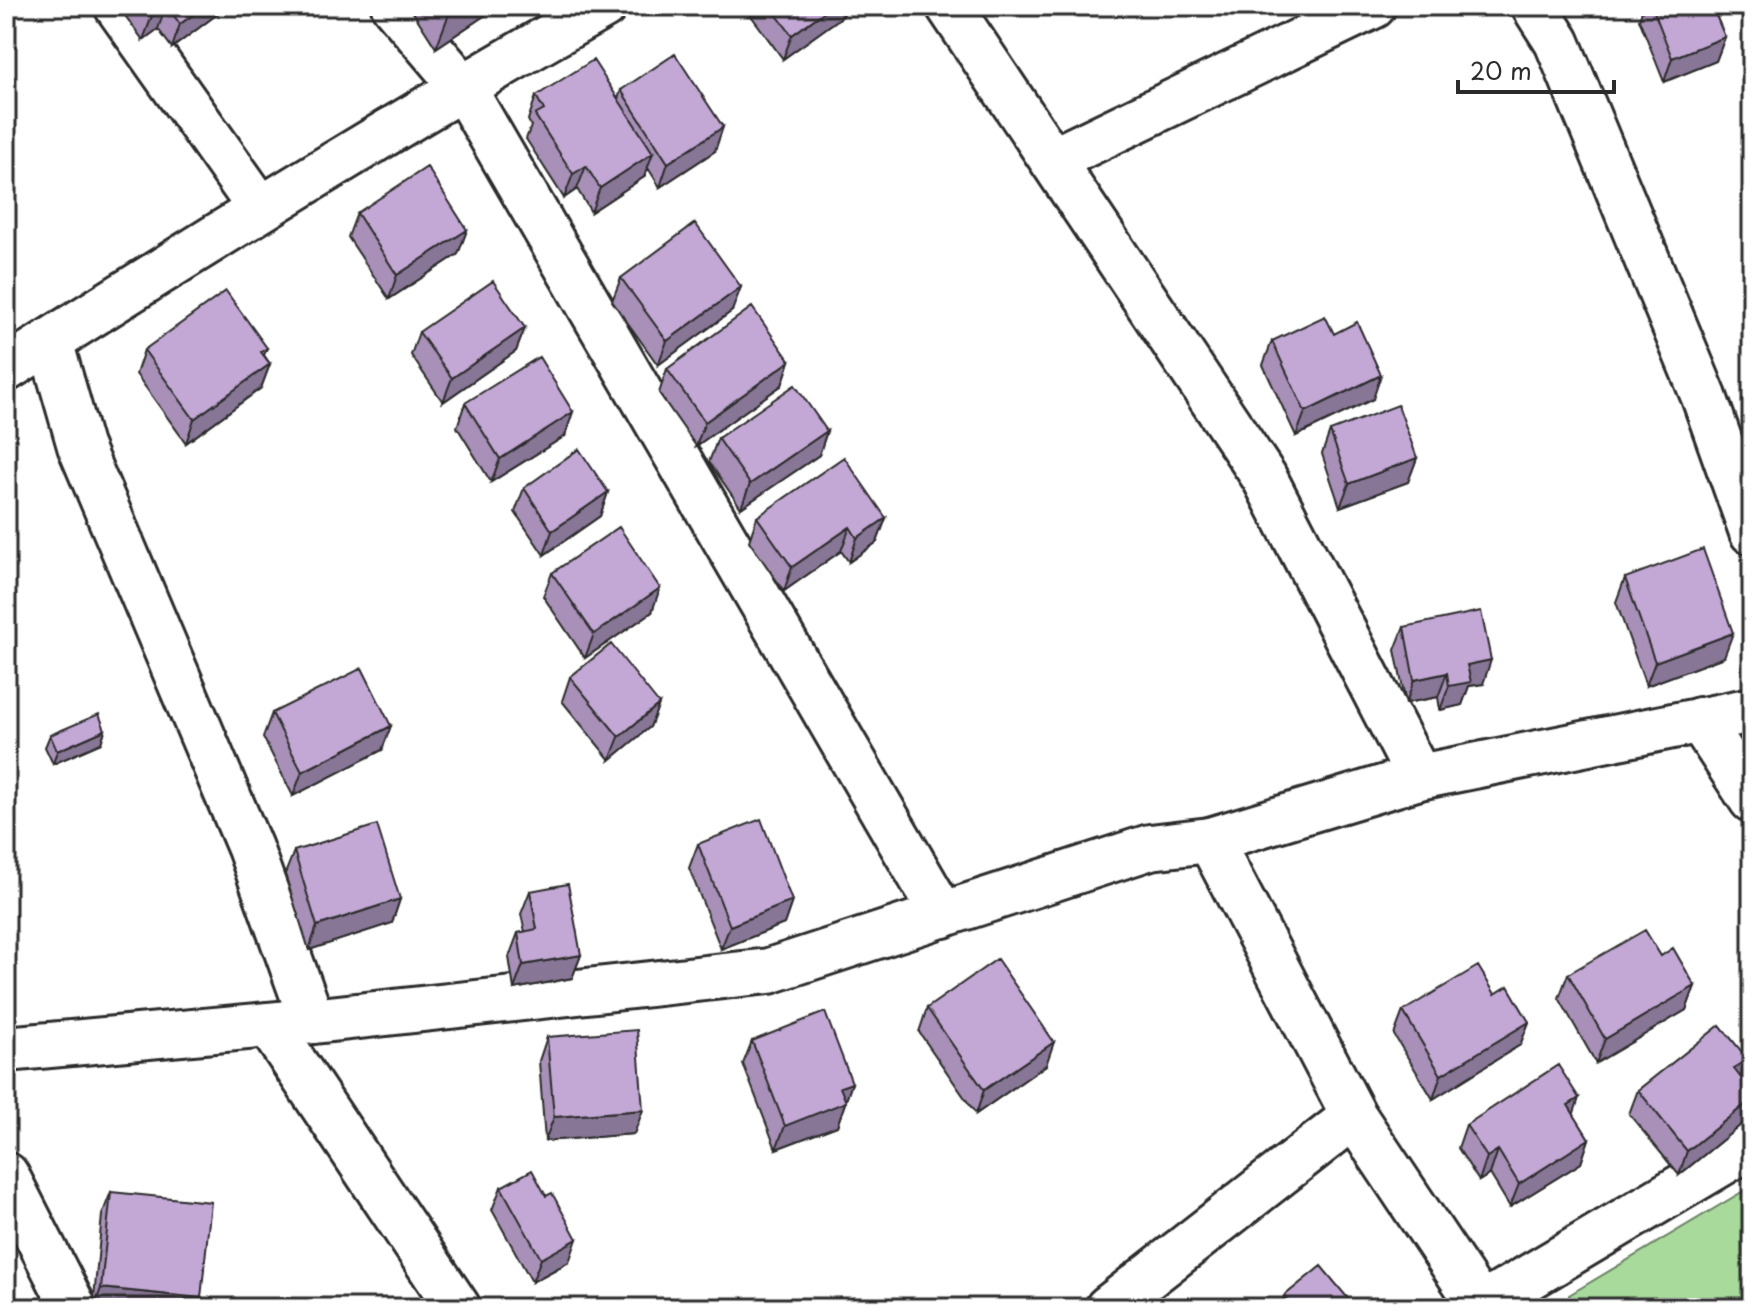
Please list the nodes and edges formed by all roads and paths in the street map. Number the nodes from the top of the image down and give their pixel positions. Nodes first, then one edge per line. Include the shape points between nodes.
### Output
1 (117, 6) edge
2 (394, 6) edge
3 (604, 6) edge
4 (949, 6) edge
5 (1373, 6) edge
6 (1534, 6) edge
7 (462, 86) junction
8 (1053, 160) junction
9 (260, 208) junction
10 (50, 341) junction
11 (6, 369) edge
12 (1752, 532) edge
13 (1752, 710) edge
14 (1700, 720) junction
15 (1419, 777) junction
16 (1752, 800) edge
17 (1210, 840) junction
18 (943, 915) junction
19 (312, 1021) junction
20 (269, 1025) junction
21 (6, 1049) edge
22 (1354, 1116) junction
23 (1752, 1145) edge
24 (6, 1175) edge
25 (1482, 1307) edge
26 (74, 1308) edge
27 (458, 1308) edge
28 (1108, 1308) edge

1 - 9 street
2 - 7 street
3 - 7 street
4 - 8 street
5 - 8 street
6 - 12 street via 1557,42 1581,99 1704,397
7 - 9 street
7 - 18 street
8 - 15 street via 1264,477
9 - 10 street
10 - 11 street
10 - 19 street via 80,446 250,848
13 - 14 street
14 - 15 street
14 - 16 street
15 - 17 street
17 - 18 street via 1150,847
17 - 22 street
18 - 19 street via 769,971
19 - 20 street
20 - 21 street
20 - 27 street
22 - 25 street
22 - 28 street
23 - 25 street
24 - 26 street

